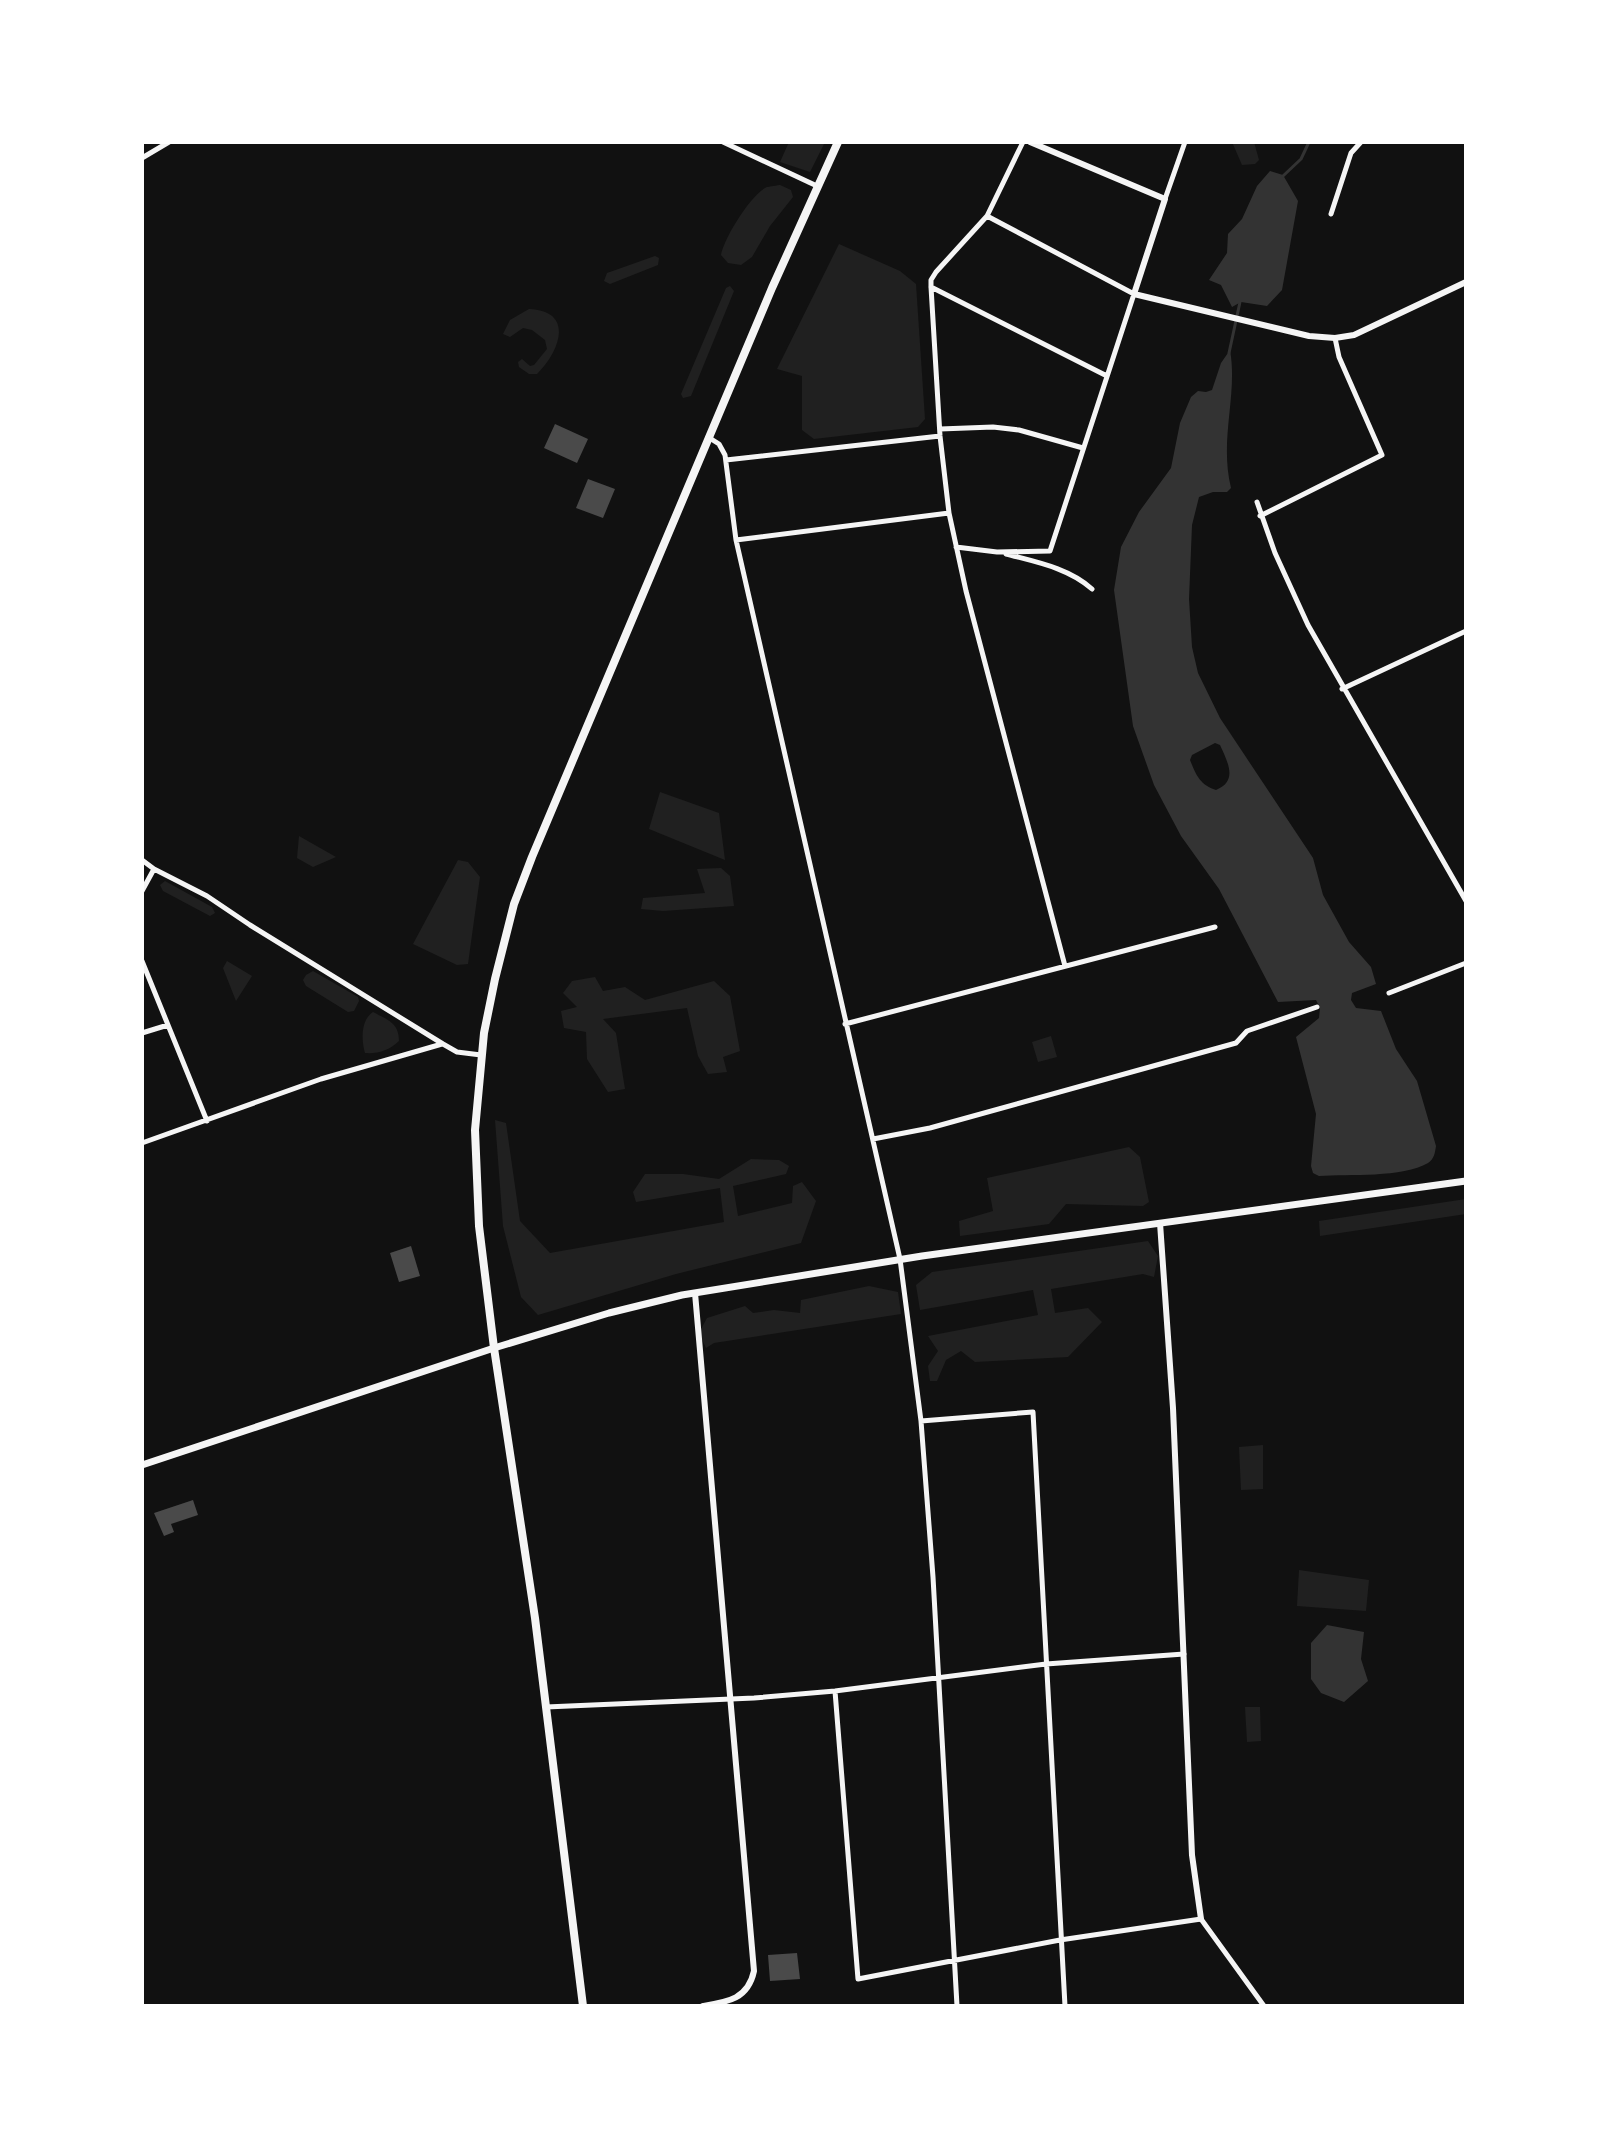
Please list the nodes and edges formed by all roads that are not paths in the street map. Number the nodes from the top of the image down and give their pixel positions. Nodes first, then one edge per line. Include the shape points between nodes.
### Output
1 (169, 142) edge
2 (723, 142) edge
3 (838, 142) edge
4 (1023, 142) edge
5 (1030, 142) edge
6 (1185, 142) edge
7 (1361, 142) edge
8 (142, 158) edge
9 (817, 186) junction
10 (1165, 199) junction
11 (1331, 214) dead end
12 (987, 216) junction
13 (1466, 282) edge
14 (931, 287) junction
15 (1134, 294) junction
16 (1335, 338) junction
17 (1107, 376) junction
18 (940, 433) junction
19 (708, 437) junction
20 (1083, 448) junction
21 (726, 460) junction
22 (1257, 502) dead end
23 (949, 513) junction
24 (1260, 516) junction
25 (736, 540) junction
26 (956, 547) junction
27 (997, 552) junction
28 (1092, 589) dead end
29 (1466, 631) edge
30 (1342, 689) junction
31 (142, 860) edge
32 (154, 869) junction
33 (142, 891) edge
34 (1466, 901) edge
35 (1215, 927) dead end
36 (142, 961) edge
37 (1466, 963) edge
38 (1065, 966) junction
39 (1389, 993) dead end
40 (1317, 1007) dead end
41 (845, 1024) junction
42 (168, 1025) junction
43 (142, 1033) edge
44 (443, 1044) junction
45 (481, 1055) junction
46 (207, 1121) junction
47 (873, 1139) junction
48 (142, 1143) edge
49 (1466, 1181) edge
50 (1160, 1223) junction
51 (900, 1259) junction
52 (695, 1293) junction
53 (494, 1348) junction
54 (921, 1421) junction
55 (142, 1465) edge
56 (1184, 1654) junction
57 (1046, 1664) junction
58 (939, 1678) junction
59 (835, 1691) junction
60 (731, 1700) junction
61 (546, 1707) junction
62 (1201, 1919) junction
63 (1060, 1940) junction
64 (956, 1960) junction
65 (583, 2006) edge
66 (703, 2006) edge
67 (957, 2006) edge
68 (1065, 2006) edge
69 (1264, 2006) edge

1 - 8 street
2 - 9 street
3 - 9 highway
4 - 12 street
5 - 10 street
6 - 10 street
7 - 11 street via 1351,153
9 - 19 highway
10 - 15 street
12 - 14 street via 936,272
12 - 15 street
13 - 16 street via 1365,330
14 - 17 street
14 - 18 street
15 - 16 street
15 - 17 street
16 - 24 street via 1382,455
17 - 20 street
18 - 20 street via 993,427
18 - 21 street
18 - 23 street
19 - 21 street via 719,444
19 - 45 highway via 519,893
20 - 27 street via 1050,551
21 - 25 street
22 - 24 street
23 - 25 street
23 - 26 street
24 - 30 street
25 - 41 street
26 - 27 street
26 - 38 street
27 - 28 street via 1053,567
29 - 30 street
30 - 34 street
31 - 32 street
32 - 33 street
32 - 44 street via 228,908
35 - 38 street
36 - 42 street
37 - 39 street
38 - 41 street
40 - 47 street via 1247,1031 1236,1043
41 - 47 street
42 - 43 street
42 - 46 street
44 - 45 street
44 - 46 street via 321,1079
45 - 53 highway via 475,1146
46 - 48 street
47 - 51 street
49 - 50 main road
50 - 51 main road
50 - 56 street
51 - 52 main road
51 - 54 street
52 - 53 main road
52 - 60 street
53 - 55 main road
53 - 61 highway
54 - 57 street via 1033,1412
54 - 58 street
56 - 57 street
56 - 62 street via 1192,1855
57 - 58 street
57 - 63 street
58 - 59 street
58 - 64 street
59 - 60 street
59 - 64 street via 858,1979
60 - 61 street
60 - 66 street via 754,1971 738,1998
61 - 65 highway
62 - 63 street
62 - 69 street
63 - 64 street
63 - 68 street
64 - 67 street

